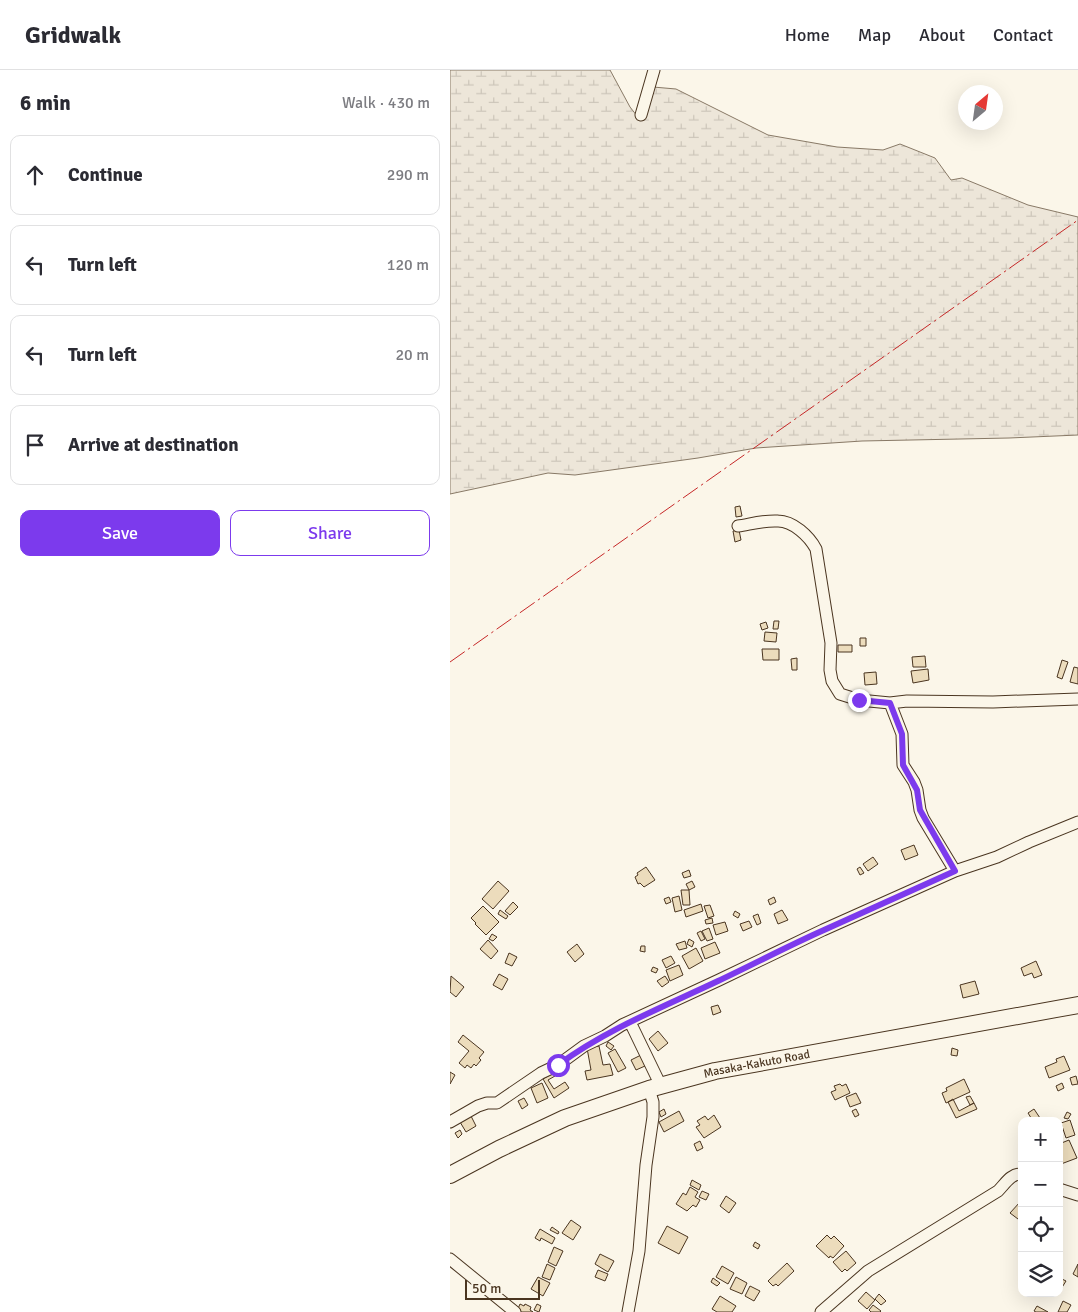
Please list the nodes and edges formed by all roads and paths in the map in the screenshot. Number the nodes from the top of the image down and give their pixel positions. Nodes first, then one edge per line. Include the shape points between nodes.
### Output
1 (654, 70) edge
2 (641, 114) dead end
3 (738, 526) dead end
4 (1078, 699) edge
5 (890, 703) junction
6 (1078, 822) edge
7 (955, 871) junction
8 (1078, 1005) edge
9 (630, 1022) junction
10 (655, 1087) junction
11 (450, 1122) edge
12 (1018, 1174) edge
13 (450, 1175) edge
14 (450, 1259) edge
15 (515, 1312) edge
16 (628, 1312) edge
17 (822, 1312) edge

1 - 2 street
3 - 5 street via 780,521 811,539 816,549 831,643 832,681 840,694 851,699
4 - 5 street
5 - 7 street via 902,734 903,765 917,790 920,810
6 - 7 street via 997,858
7 - 9 street
8 - 10 highway, Masaka-Kakuto Road via 715,1071
9 - 10 street
9 - 11 street via 584,1046 497,1103 478,1106
10 - 13 highway, Masaka-Kakuto Road via 565,1118
10 - 16 street via 639,1251
12 - 17 street via 998,1191 868,1271
14 - 15 street

